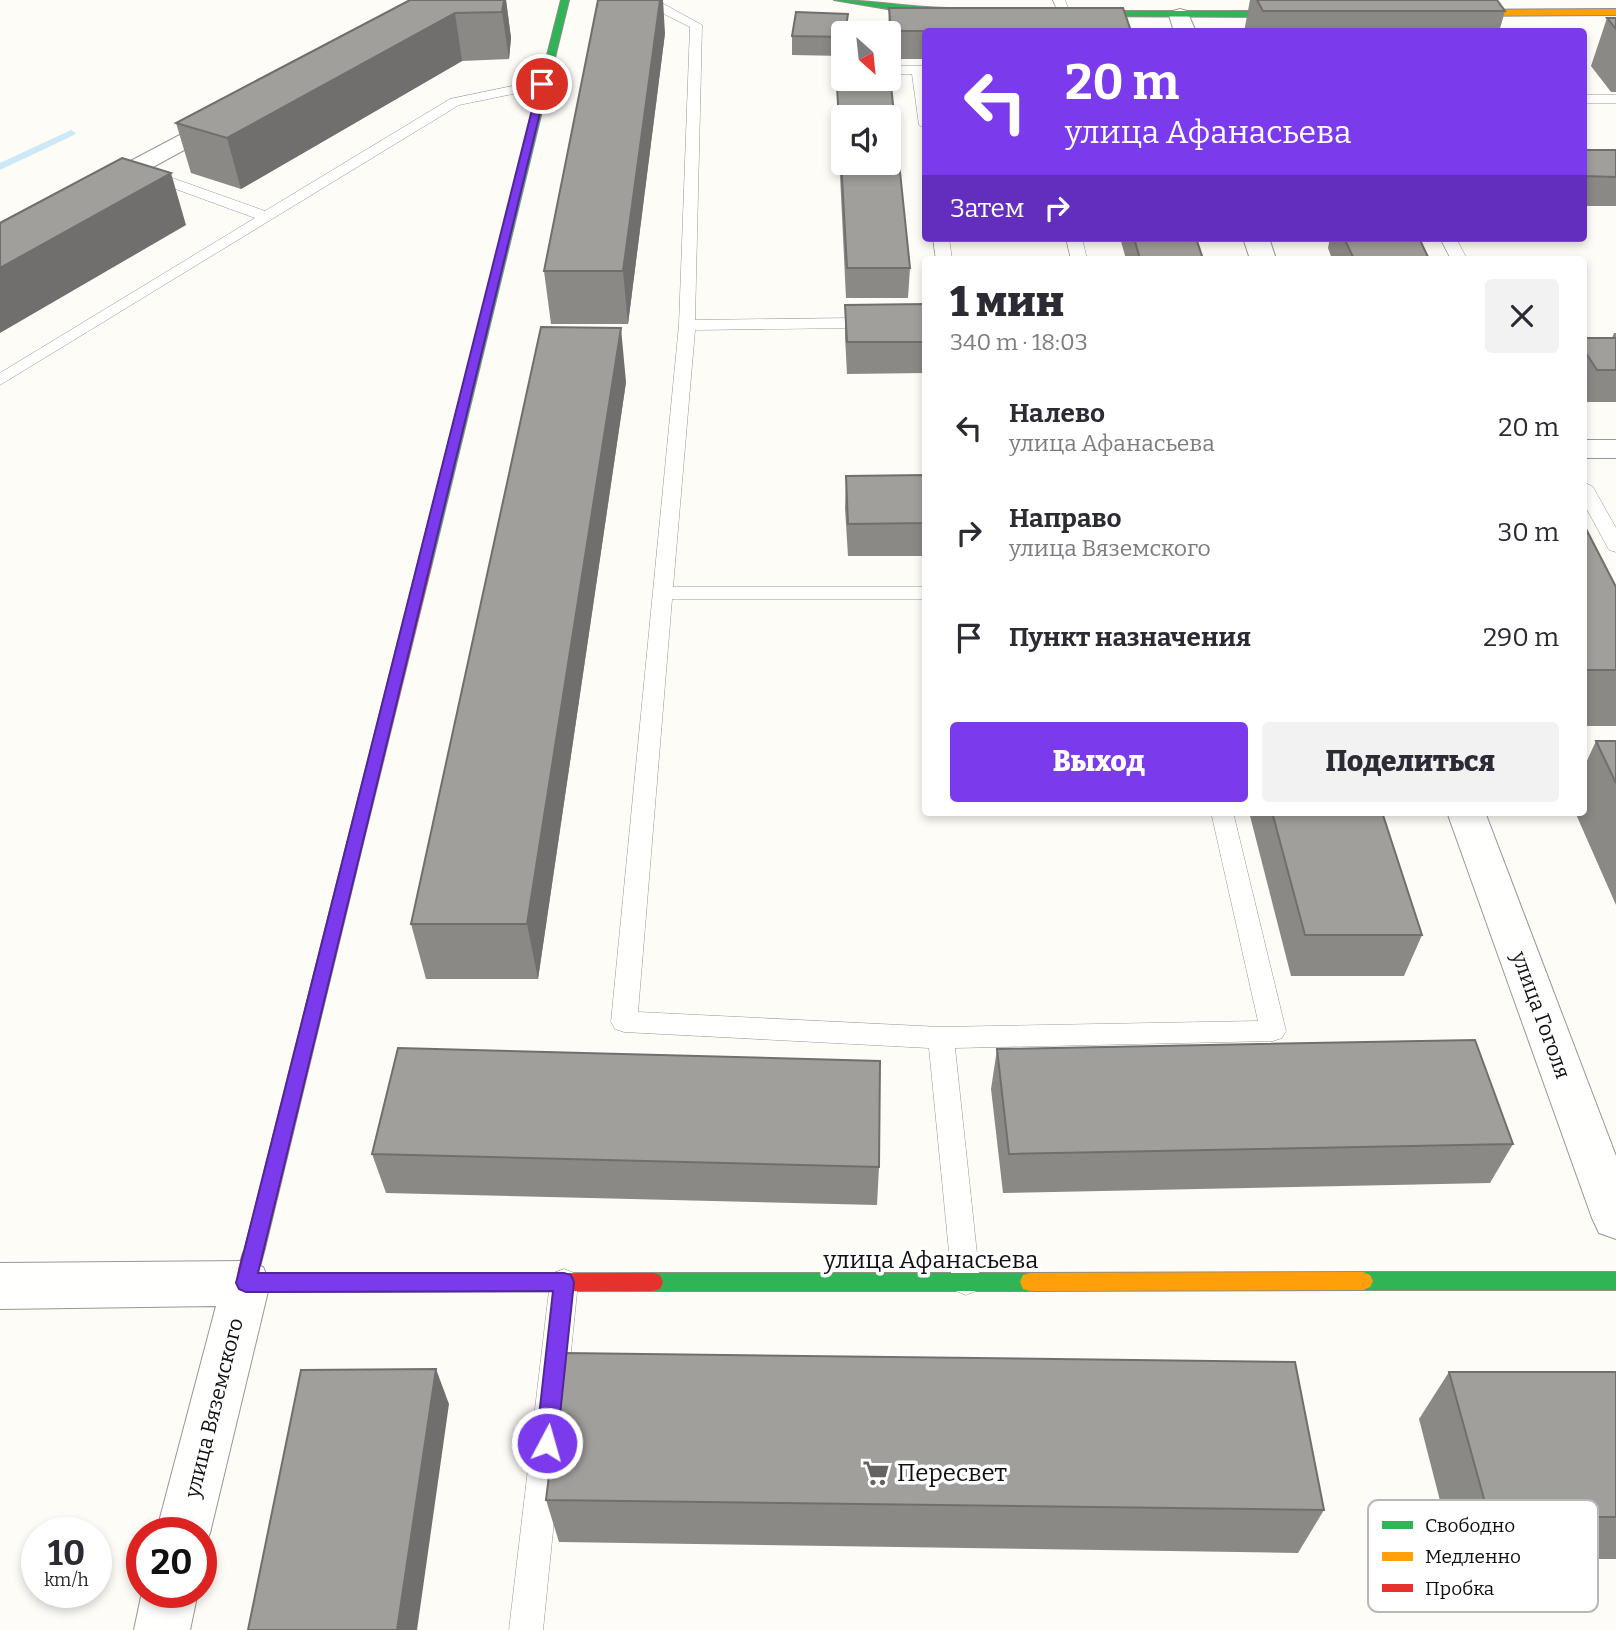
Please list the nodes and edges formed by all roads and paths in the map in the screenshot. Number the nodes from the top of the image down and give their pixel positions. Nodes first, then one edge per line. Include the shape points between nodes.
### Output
1 (565, 0) edge
2 (631, 0) edge
3 (838, 0) edge
4 (1058, 9) edge
5 (970, 12) edge
6 (1616, 12) edge
7 (1440, 13) edge
8 (1310, 14) edge
9 (1182, 23) edge
10 (901, 70) edge
11 (922, 70) edge
12 (542, 84) junction
13 (1587, 99) edge
14 (1616, 99) edge
15 (251, 104) edge
16 (132, 168) junction
17 (267, 217) junction
18 (0, 240) edge
19 (922, 322) edge
20 (687, 326) junction
21 (0, 380) edge
22 (1587, 449) edge
23 (1616, 449) edge
24 (1587, 493) edge
25 (1616, 546) edge
26 (663, 593) junction
27 (922, 593) edge
28 (1223, 816) edge
29 (1467, 816) edge
30 (940, 1038) junction
31 (1616, 1218) edge
32 (1616, 1281) edge
33 (564, 1282) junction
34 (966, 1282) junction
35 (246, 1283) junction
36 (0, 1286) edge
37 (187, 1517) edge
38 (167, 1608) edge
39 (162, 1630) edge
40 (526, 1630) edge

1 - 12 street, улица Вяземского
2 - 20 lane via 656,5 696,25
3 - 5 street
4 - 9 street
6 - 7 street
8 - 9 street
10 - 11 lane
12 - 17 lane via 456,102
12 - 35 street, улица Вяземского
13 - 14 lane
15 - 16 street
16 - 17 lane
16 - 18 street
17 - 21 lane
19 - 20 lane
20 - 26 lane
22 - 23 street
24 - 25 lane
26 - 27 lane
26 - 30 lane via 624,1022
28 - 30 lane via 1273,1031
29 - 31 street, улица Гоголя
30 - 34 lane
32 - 34 street, улица Афанасьева
33 - 34 street, улица Афанасьева
33 - 35 street, улица Афанасьева
33 - 40 lane
35 - 36 street
35 - 37 street, улица Вяземского
38 - 39 street

